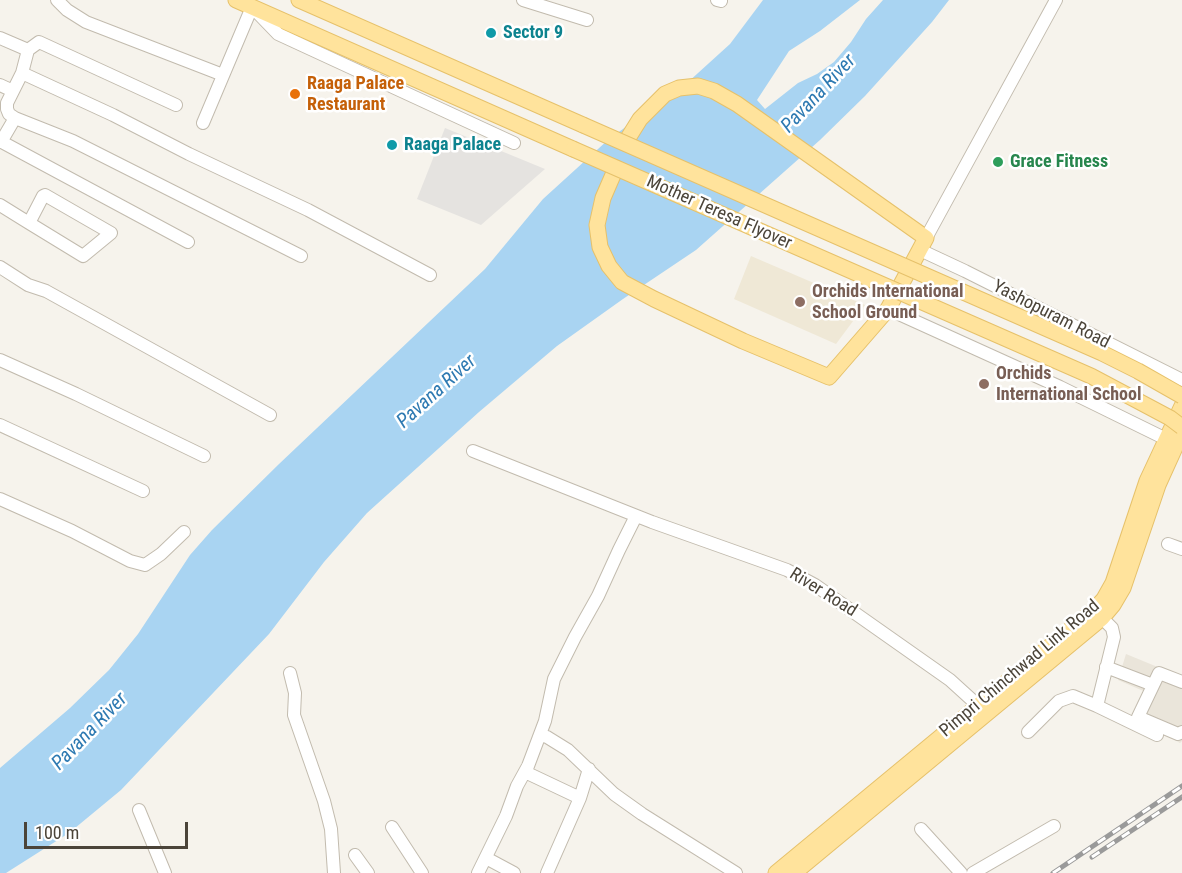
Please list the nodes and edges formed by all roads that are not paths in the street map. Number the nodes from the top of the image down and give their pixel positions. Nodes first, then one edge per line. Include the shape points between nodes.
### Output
1 (57, 0) edge
2 (236, 0) edge
3 (299, 0) edge
4 (523, 0) edge
5 (1056, 0) edge
6 (252, 7) junction
7 (587, 20) dead end
8 (0, 38) edge
9 (28, 50) junction
10 (21, 74) junction
11 (223, 75) junction
12 (0, 84) edge
13 (13, 91) junction
14 (176, 105) dead end
15 (15, 118) junction
16 (203, 123) dead end
17 (0, 141) edge
18 (514, 143) dead end
19 (625, 143) junction
20 (616, 168) junction
21 (0, 205) edge
22 (29, 223) junction
23 (188, 242) dead end
24 (923, 244) junction
25 (301, 256) dead end
26 (0, 267) edge
27 (430, 274) dead end
28 (888, 309) junction
29 (0, 360) edge
30 (1182, 380) edge
31 (1182, 396) edge
32 (1182, 406) edge
33 (270, 415) dead end
34 (0, 425) edge
35 (1182, 427) edge
36 (1177, 441) edge
37 (473, 451) dead end
38 (204, 456) dead end
39 (143, 491) dead end
40 (0, 499) edge
41 (636, 516) junction
42 (184, 532) dead end
43 (1168, 544) dead end
44 (1182, 549) edge
45 (1098, 614) junction
46 (1106, 667) junction
47 (290, 673) dead end
48 (1182, 682) edge
49 (1153, 686) junction
50 (1097, 706) junction
51 (982, 710) junction
52 (1029, 732) dead end
53 (1182, 732) edge
54 (540, 735) junction
55 (1157, 735) dead end
56 (589, 769) junction
57 (525, 772) junction
58 (580, 798) junction
59 (139, 810) dead end
60 (1054, 826) dead end
61 (392, 828) dead end
62 (921, 829) dead end
63 (355, 855) dead end
64 (486, 858) junction
65 (165, 873) edge
66 (334, 873) edge
67 (368, 873) edge
68 (422, 873) edge
69 (478, 873) edge
70 (514, 873) edge
71 (548, 873) edge
72 (736, 873) edge
73 (776, 873) edge
74 (794, 873) edge
75 (962, 873) edge
76 (973, 873) edge

1 - 11 street via 86,22
2 - 6 main road, Mother Teresa Flyover
3 - 19 main road, Mother Teresa Flyover, bridge
4 - 7 street
5 - 24 street
6 - 11 street
6 - 18 street via 278,34
6 - 20 main road, Mother Teresa Flyover, bridge
8 - 9 street
9 - 10 street
9 - 14 street via 39,42 48,45
10 - 13 street
10 - 27 street via 308,210
11 - 16 street
12 - 13 street
13 - 15 street via 7,109
15 - 17 street
15 - 25 street via 73,141
17 - 23 street
19 - 24 main road via 640,119 665,94 698,86 714,91 870,198
19 - 31 main road, Mother Teresa Flyover, bridge via 1102,353
20 - 28 main road via 597,225 600,247 622,282 654,299 829,376
20 - 35 main road, Mother Teresa Flyover, bridge via 1091,376
21 - 22 street
22 - 22 street via 83,256 111,233 45,195
24 - 28 main road
24 - 30 street, Yashopuram Road via 965,271
26 - 33 street
28 - 36 street
29 - 38 street
32 - 36 main road, Pimpri Chinchwad Link Road
34 - 39 street
36 - 45 main road, Pimpri Chinchwad Link Road via 1123,588 1113,605
37 - 41 street, River Road
40 - 42 street via 145,565
41 - 51 street, River Road via 787,570 815,585 950,680
41 - 54 street via 554,679
43 - 44 street
45 - 46 street via 1112,628 1114,637
45 - 51 main road, Pimpri Chinchwad Link Road
46 - 49 street
46 - 50 street
47 - 66 street via 295,693 294,715 331,829
48 - 49 street via 1159,673
49 - 53 street via 1138,717
50 - 52 street via 1073,696 1059,701
50 - 55 street
51 - 73 main road, Pimpri Chinchwad Link Road
51 - 74 main road, Pimpri Chinchwad Link Road
54 - 56 street via 568,750
54 - 57 street
56 - 58 street
56 - 72 street via 642,814
57 - 58 street
57 - 64 street
58 - 71 street
59 - 65 street
60 - 76 street
61 - 68 street
62 - 75 street
63 - 67 street
64 - 69 street
64 - 70 street

